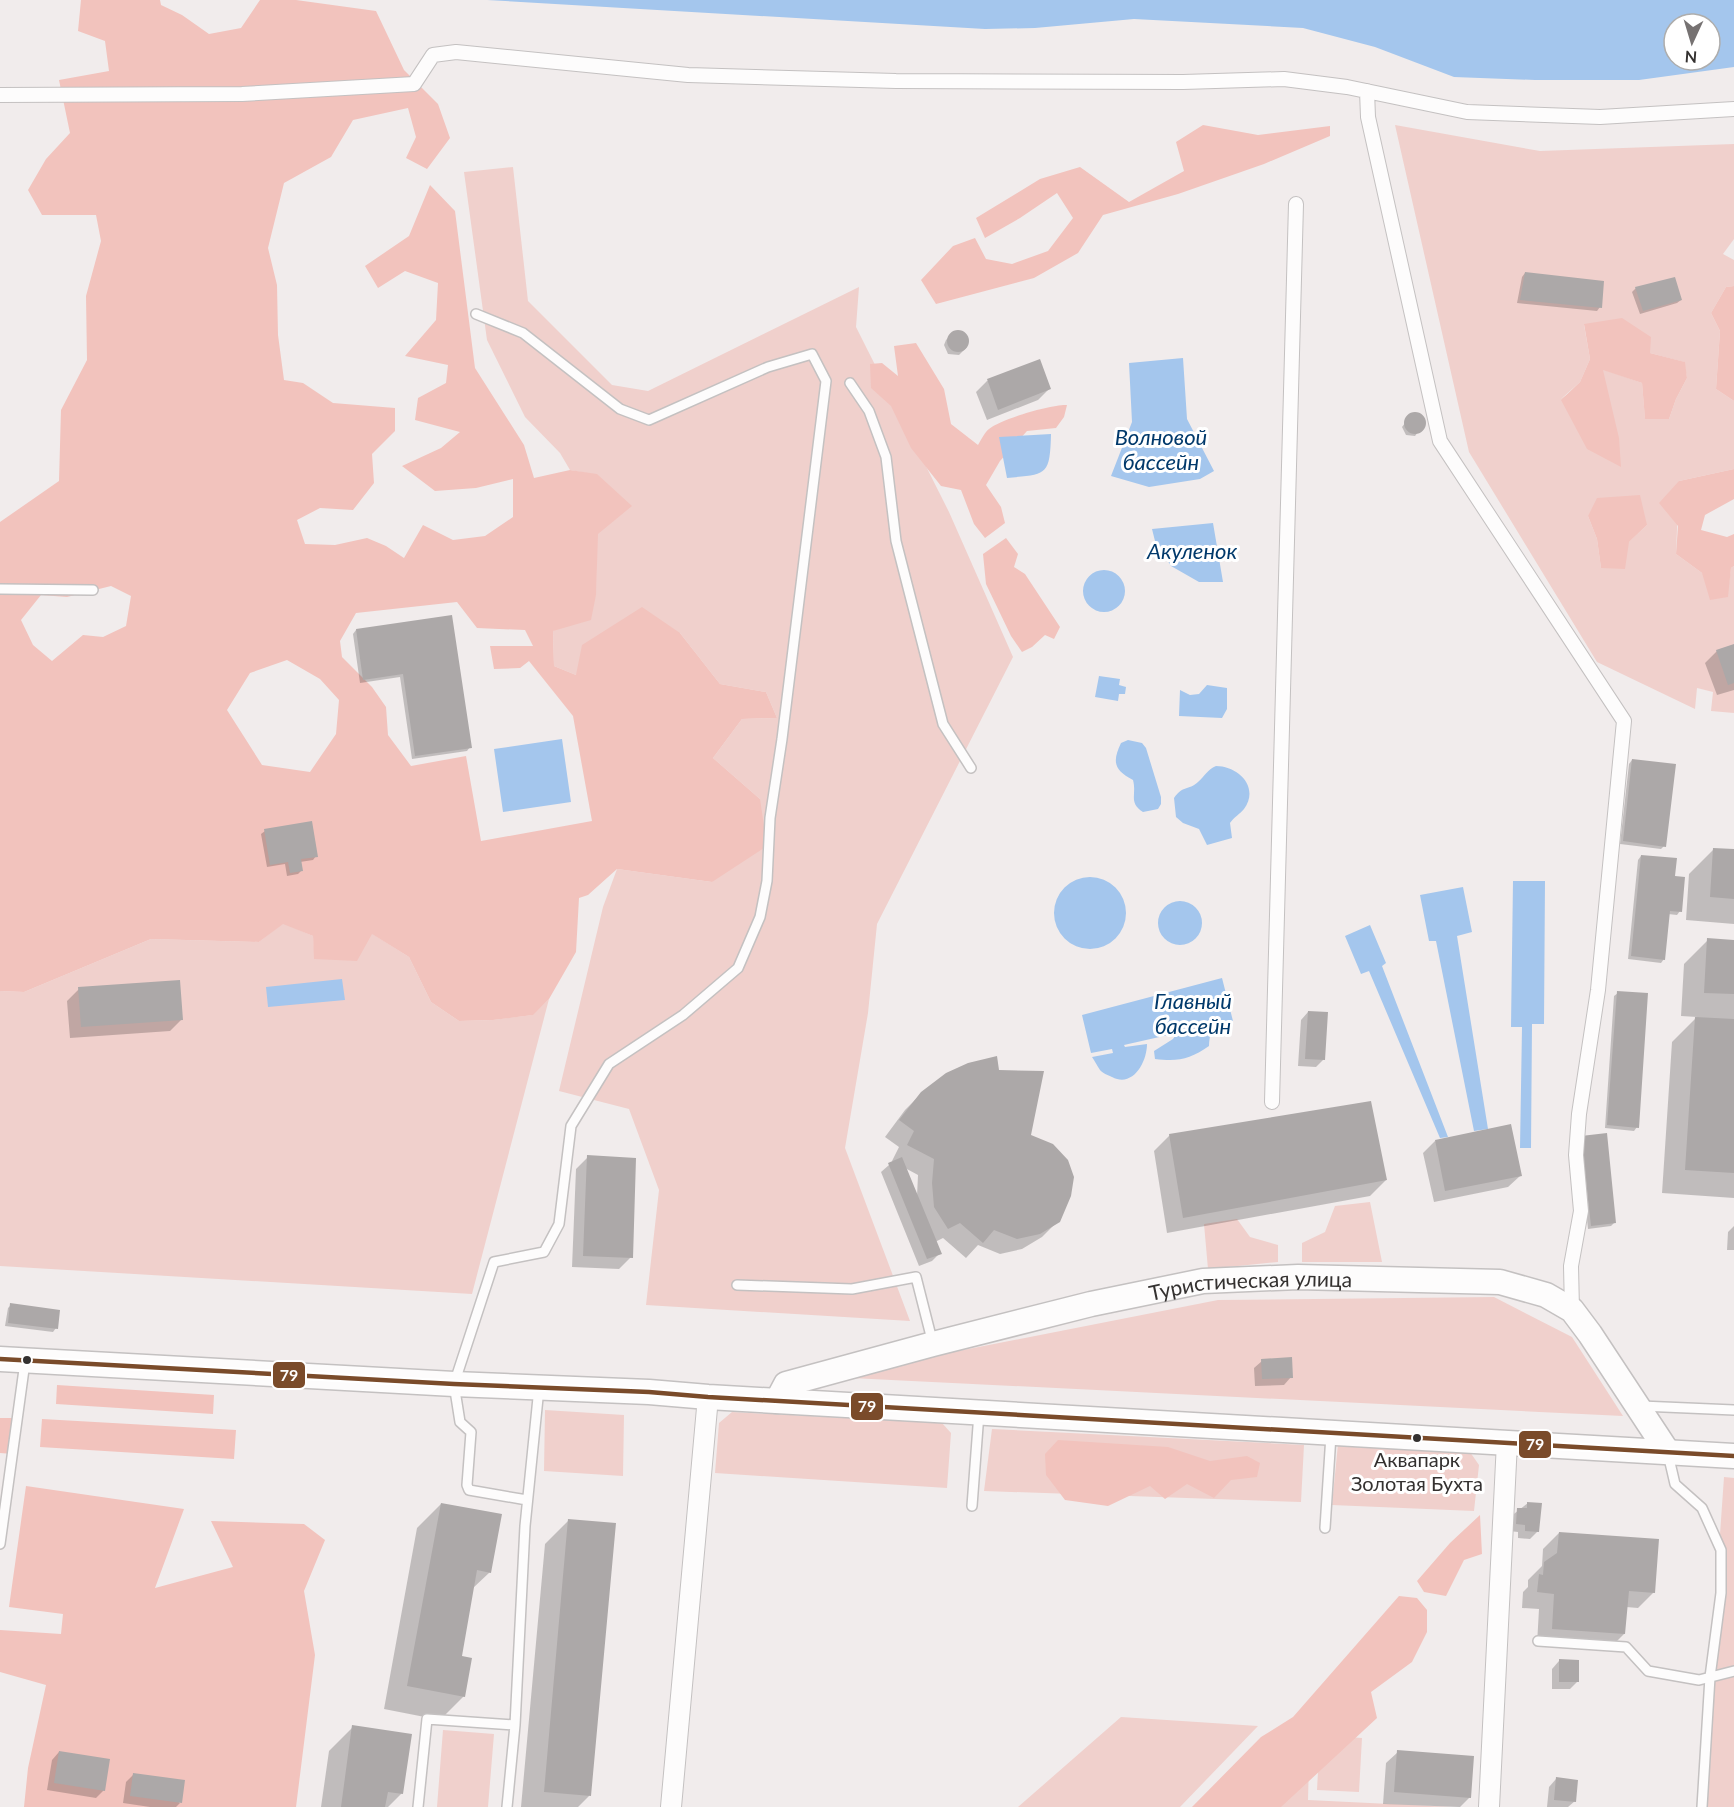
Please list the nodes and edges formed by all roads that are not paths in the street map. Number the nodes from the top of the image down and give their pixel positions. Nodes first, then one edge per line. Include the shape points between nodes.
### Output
1 (1367, 91) junction
2 (0, 95) edge
3 (1734, 109) edge
4 (1296, 204) dead end
5 (476, 314) dead end
6 (850, 383) dead end
7 (0, 589) edge
8 (93, 590) dead end
9 (971, 768) dead end
10 (1272, 1102) dead end
11 (737, 1285) dead end
12 (1572, 1310) junction
13 (933, 1344) junction
14 (0, 1359) edge
15 (25, 1361) junction
16 (454, 1384) junction
17 (538, 1388) junction
18 (708, 1398) junction
19 (777, 1401) junction
20 (1637, 1405) junction
21 (1734, 1410) edge
22 (979, 1413) junction
23 (1331, 1432) junction
24 (1507, 1442) junction
25 (1667, 1451) junction
26 (1734, 1456) edge
27 (527, 1500) junction
28 (972, 1506) dead end
29 (1325, 1528) dead end
30 (0, 1544) edge
31 (1538, 1641) dead end
32 (1734, 1671) edge
33 (1710, 1677) junction
34 (515, 1725) junction
35 (418, 1807) edge
36 (507, 1807) edge
37 (671, 1807) edge
38 (1489, 1807) edge
39 (1702, 1807) edge

1 - 2 street via 1284,79 896,81 688,75 456,52 433,55 414,84 242,94
1 - 3 street via 1467,112 1600,117
1 - 12 street via 1368,117 1440,441 1624,721 1598,990 1579,1114 1576,1155 1581,1211 1571,1266
4 - 10 street
5 - 16 lane via 523,333 620,409 649,420 768,367 812,354 826,381 760,916 738,968 683,1015 609,1064 571,1126 559,1224 544,1252 494,1262
6 - 9 lane via 869,411 886,457 896,541 943,724
7 - 8 lane
11 - 13 lane via 852,1289 916,1277
12 - 13 street, Туристическая улица via 1546,1295 1500,1282 1298,1277 1203,1281 1091,1304
12 - 20 street, Туристическая улица
13 - 19 street, Туристическая улица via 786,1384
14 - 15 street
15 - 16 street
15 - 30 lane
16 - 17 street
16 - 27 lane via 460,1422 471,1432 469,1490
17 - 18 street
17 - 27 lane
18 - 19 street
18 - 37 street
19 - 22 street
20 - 21 lane
20 - 25 street, Туристическая улица
22 - 23 street
22 - 28 lane
23 - 24 street
23 - 29 lane
24 - 25 street
24 - 38 street
25 - 26 street
25 - 33 lane via 1675,1484 1702,1508 1721,1550
27 - 34 lane
31 - 33 lane via 1626,1647 1648,1671 1699,1680
32 - 33 lane
33 - 39 lane
34 - 35 lane via 428,1719
34 - 36 lane

